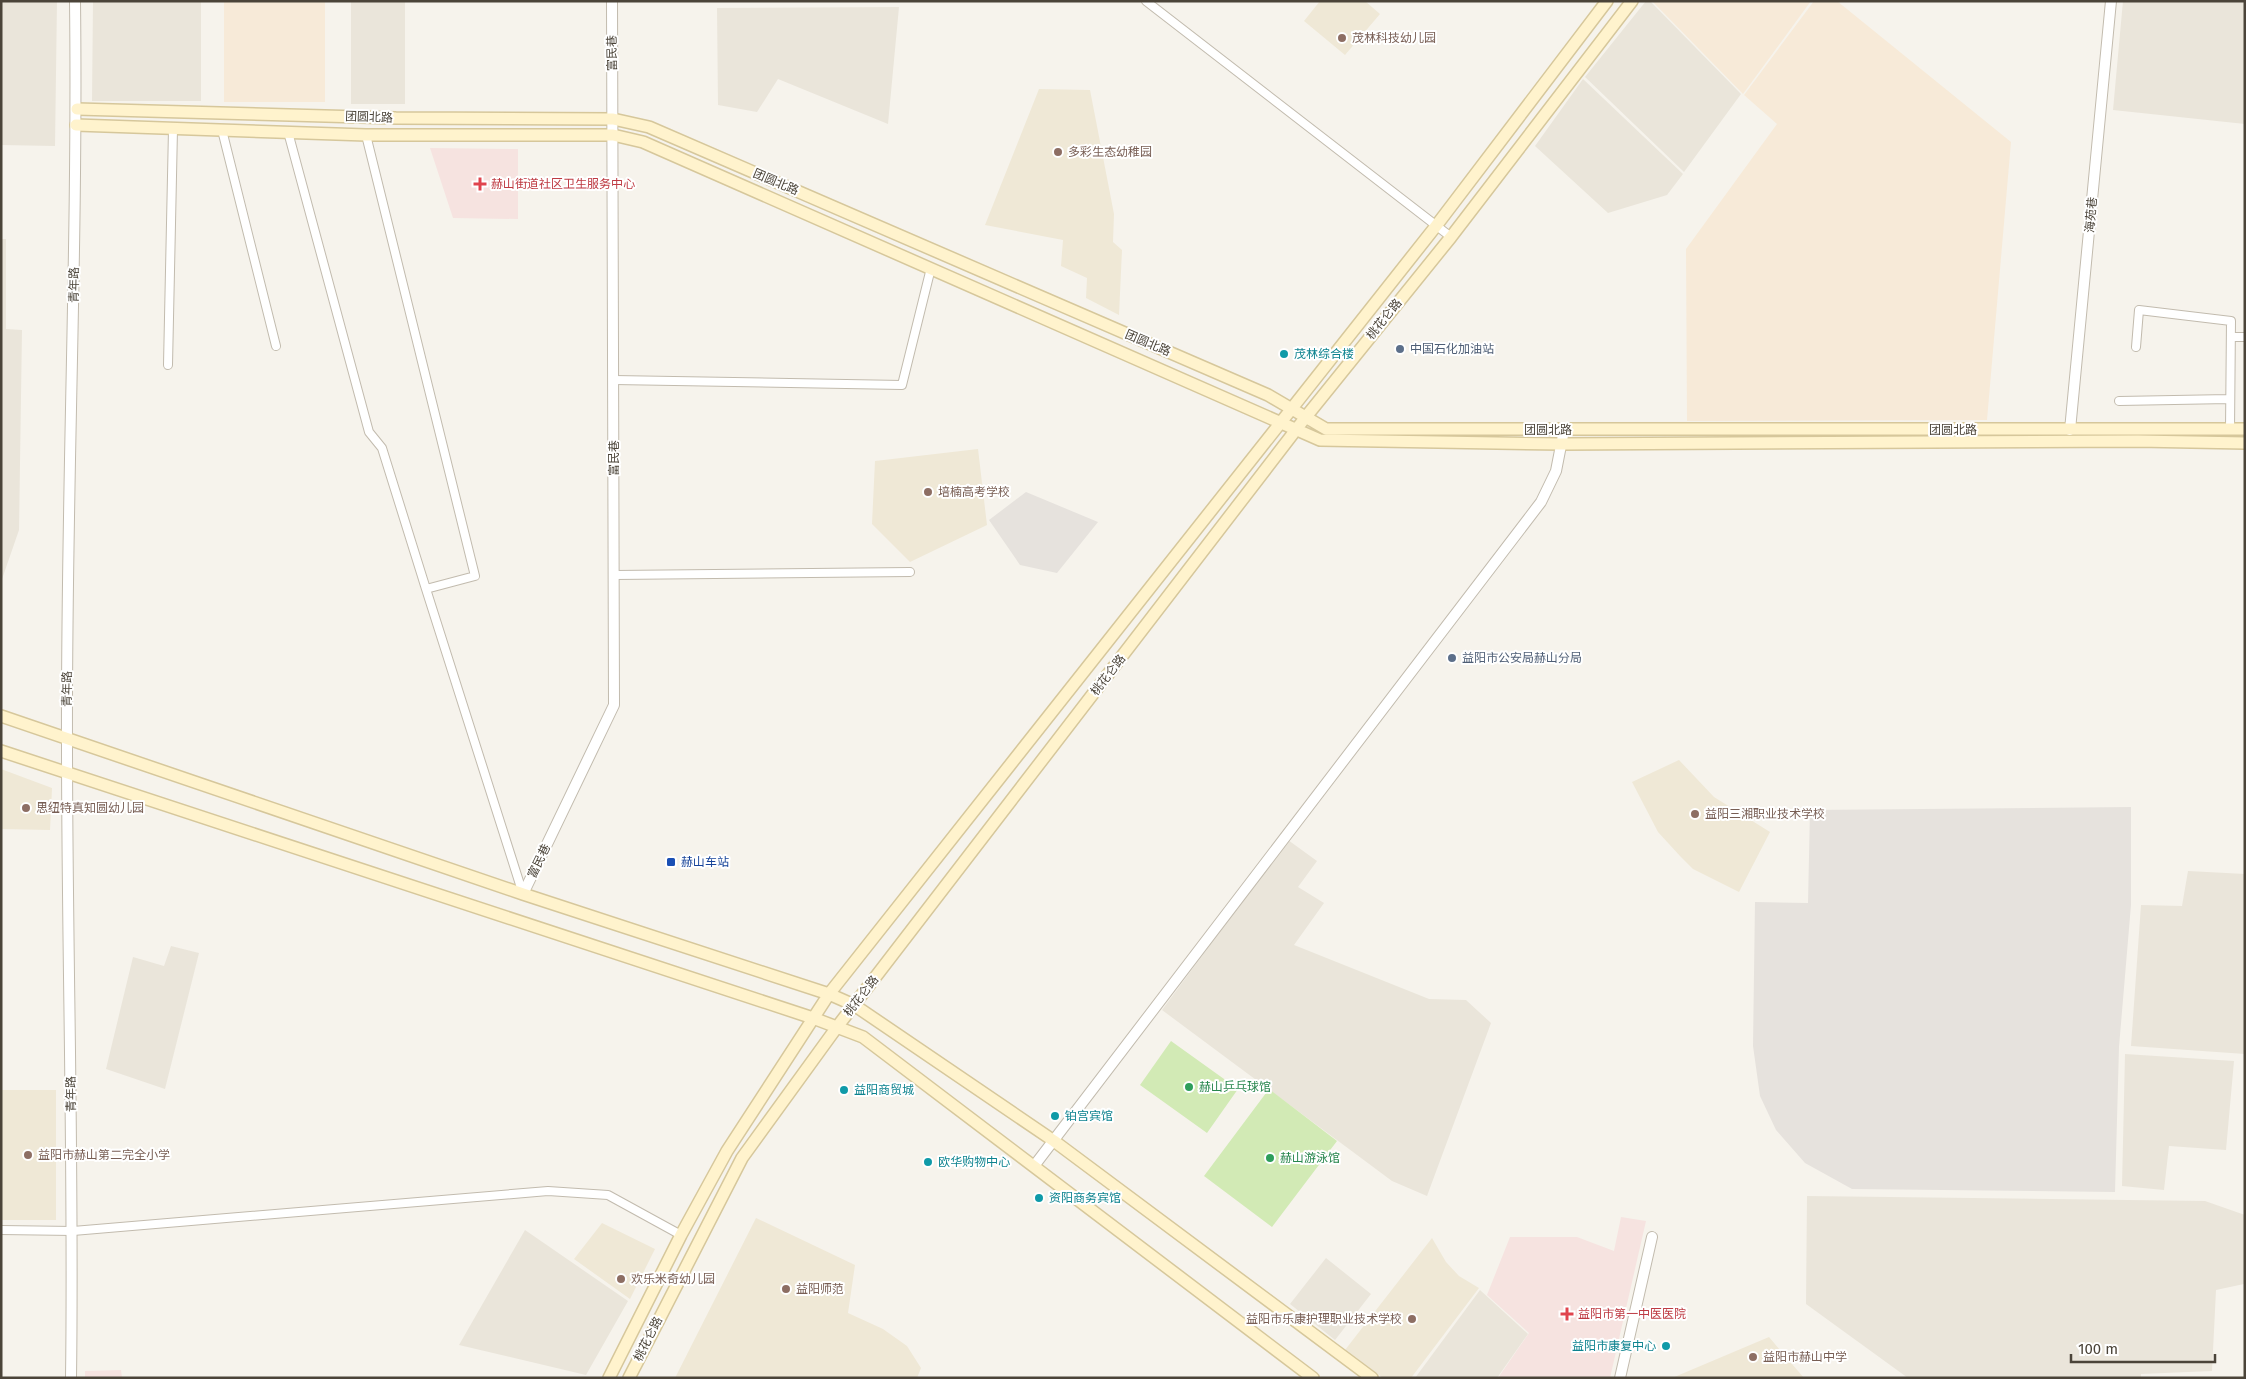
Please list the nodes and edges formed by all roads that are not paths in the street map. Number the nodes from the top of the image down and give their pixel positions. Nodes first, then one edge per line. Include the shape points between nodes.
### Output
1 (75, 1) edge
2 (612, 1) edge
3 (1146, 1) edge
4 (1607, 1) edge
5 (1632, 1) edge
6 (2111, 1) edge
7 (77, 109) junction
8 (613, 119) junction
9 (76, 125) junction
10 (173, 129) junction
11 (222, 130) junction
12 (288, 132) junction
13 (366, 135) junction
14 (614, 135) junction
15 (1436, 226) junction
16 (1451, 237) junction
17 (930, 268) junction
18 (2230, 337) junction
19 (2245, 337) edge
20 (276, 346) dead end
21 (2136, 347) dead end
22 (168, 365) dead end
23 (614, 380) junction
24 (2229, 399) junction
25 (2119, 401) dead end
26 (1291, 407) junction
27 (1305, 418) junction
28 (1281, 422) junction
29 (2230, 429) junction
30 (2245, 429) edge
31 (1564, 430) junction
32 (2070, 430) junction
33 (1296, 431) junction
34 (2245, 443) edge
35 (1561, 444) junction
36 (910, 572) dead end
37 (615, 575) junction
38 (426, 589) junction
39 (1, 716) edge
40 (66, 738) junction
41 (1, 751) edge
42 (67, 774) junction
43 (523, 894) junction
44 (829, 994) junction
45 (854, 1005) junction
46 (813, 1018) junction
47 (837, 1027) junction
48 (1054, 1141) junction
49 (1034, 1166) junction
50 (1, 1230) edge
51 (73, 1231) junction
52 (681, 1236) junction
53 (1652, 1237) dead end
54 (71, 1378) edge
55 (609, 1378) edge
56 (629, 1378) edge
57 (1314, 1378) edge
58 (1372, 1378) edge
59 (1620, 1378) edge

1 - 7 street, 青年路
2 - 8 street, 富民巷
3 - 15 street
4 - 15 main road, 桃花仑路
5 - 16 main road, 桃花仑路
6 - 32 street, 海苑巷
7 - 8 main road, 团圆北路 via 396,118
7 - 9 street, 青年路
8 - 14 street, 富民巷
8 - 26 main road, 团圆北路 via 649,127
9 - 10 main road, 团圆北路
9 - 40 street, 青年路
10 - 11 main road, 团圆北路
10 - 22 street
11 - 12 main road, 团圆北路
11 - 20 street
12 - 13 main road, 团圆北路
12 - 38 street via 369,432 382,448
13 - 14 main road, 团圆北路
13 - 38 street via 475,576
14 - 17 main road, 团圆北路 via 643,142
14 - 23 street, 富民巷
15 - 16 street
15 - 26 main road, 桃花仑路
16 - 27 main road, 桃花仑路
17 - 23 street via 902,385
17 - 28 main road, 团圆北路
18 - 19 street
18 - 21 street via 2231,321 2139,310
18 - 24 street
23 - 37 street, 富民巷
24 - 25 street
24 - 29 street
26 - 27 main road, 团圆北路
26 - 28 main road, 桃花仑路
27 - 31 main road, 团圆北路 via 1326,429
27 - 33 main road, 桃花仑路
28 - 33 main road, 团圆北路
28 - 44 main road, 桃花仑路
29 - 30 main road, 团圆北路
29 - 32 main road, 团圆北路
31 - 32 main road, 团圆北路
31 - 35 street
33 - 35 main road, 团圆北路 via 1320,440
33 - 45 main road, 桃花仑路
34 - 35 main road, 团圆北路
35 - 48 street via 1556,471 1541,502
36 - 37 street
37 - 43 street, 富民巷 via 614,705
38 - 43 street
39 - 40 main road
40 - 42 street, 青年路
40 - 43 main road
41 - 42 main road
42 - 46 main road
42 - 51 street, 青年路
43 - 44 main road
44 - 45 main road
44 - 46 main road, 桃花仑路
45 - 47 main road, 桃花仑路
45 - 48 main road
46 - 47 main road
46 - 52 main road, 桃花仑路 via 727,1151
47 - 49 main road via 863,1038
47 - 56 main road, 桃花仑路 via 742,1158
48 - 49 street
48 - 58 main road
49 - 57 main road
50 - 51 street
51 - 52 street via 548,1191 608,1195
51 - 54 street, 青年路
52 - 55 main road, 桃花仑路
53 - 59 street

